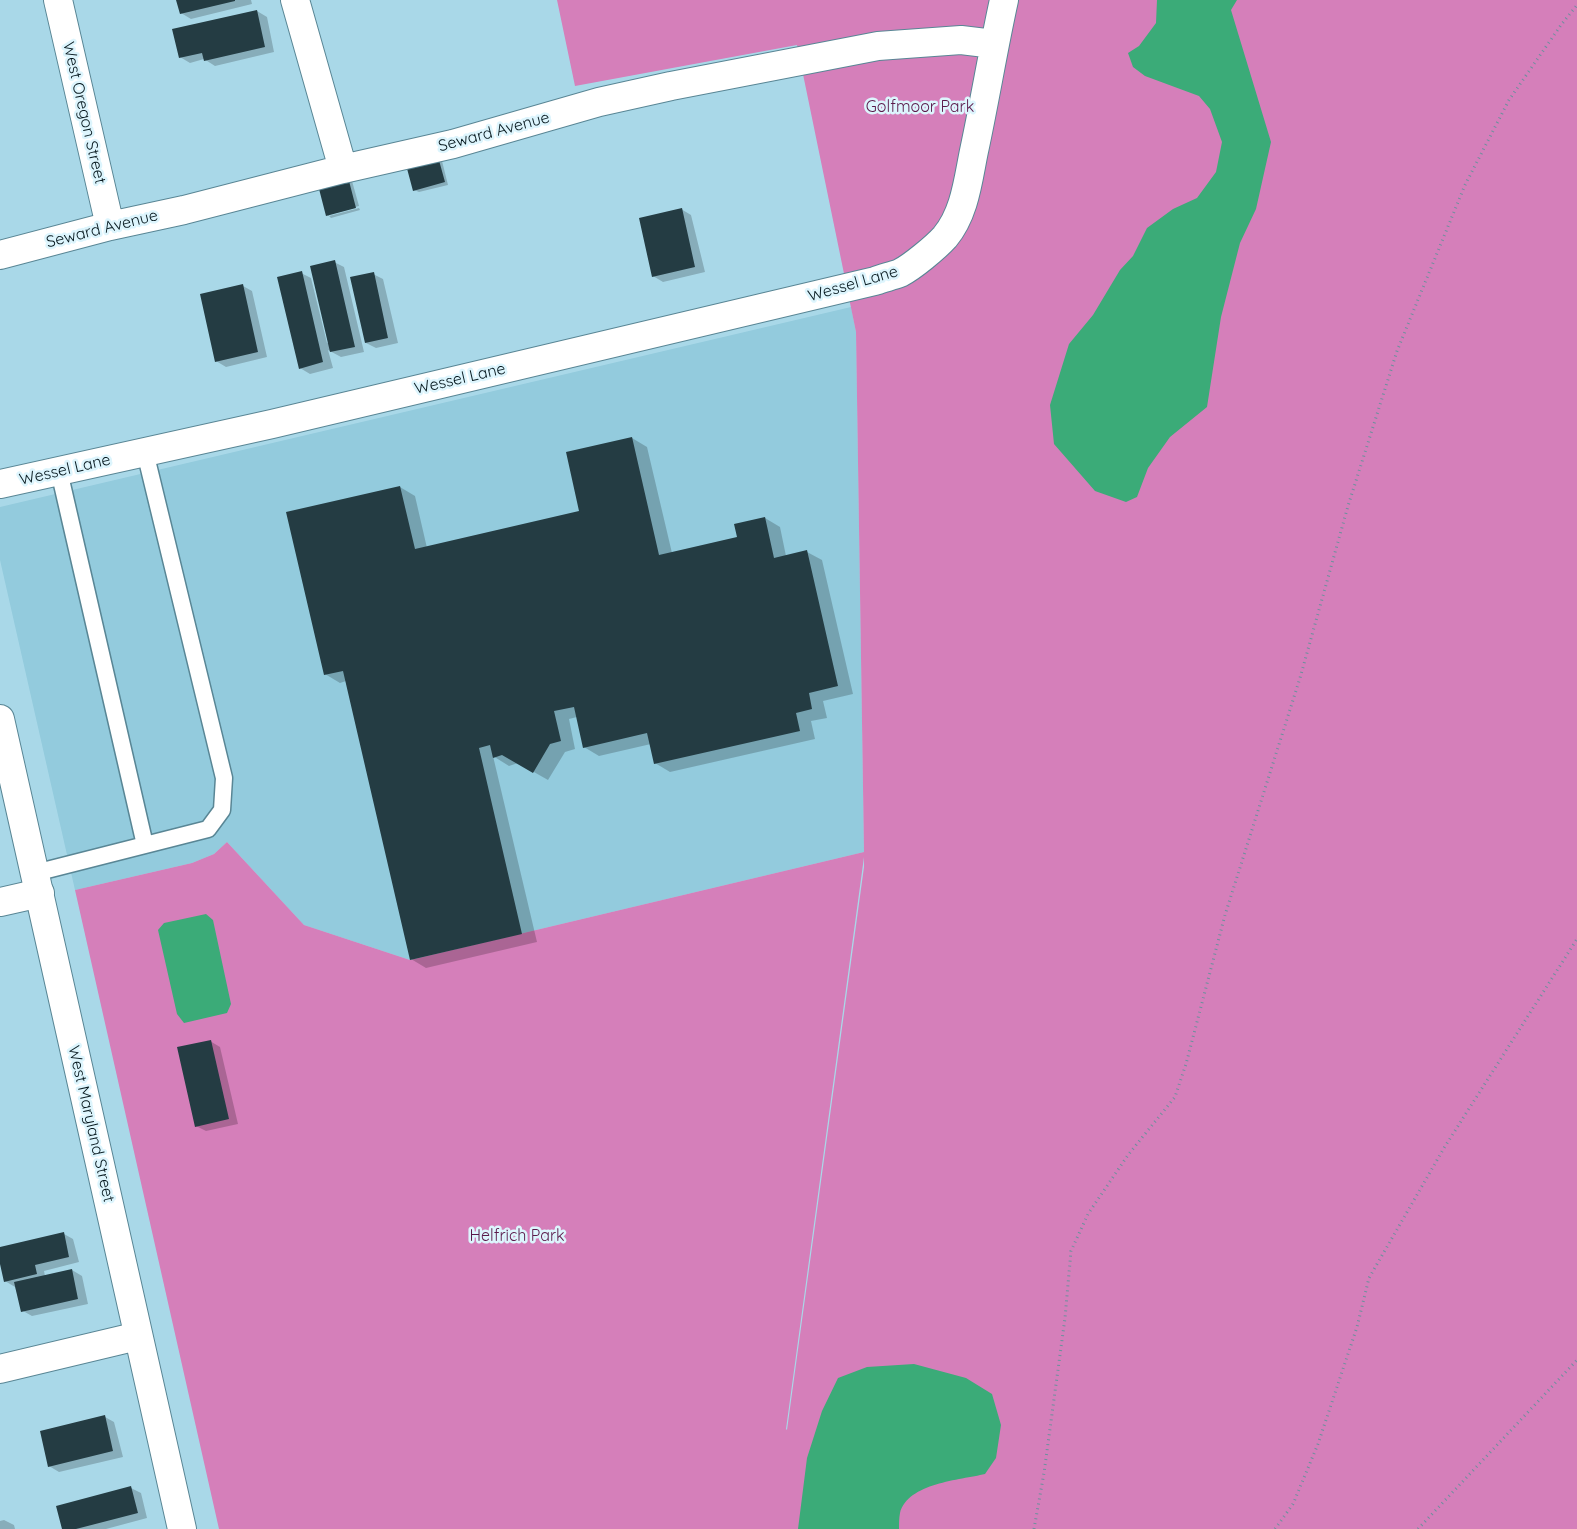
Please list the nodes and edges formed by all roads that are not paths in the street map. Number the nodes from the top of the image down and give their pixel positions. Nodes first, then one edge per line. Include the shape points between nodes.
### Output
1 (58, 0) edge
2 (295, 0) edge
3 (1004, 0) edge
4 (994, 44) junction
5 (343, 169) junction
6 (110, 226) junction
7 (0, 255) edge
8 (145, 452) junction
9 (58, 471) junction
10 (0, 484) edge
11 (0, 720) edge
12 (145, 845) junction
13 (37, 883) junction
14 (0, 902) edge
15 (138, 1336) junction
16 (0, 1369) edge
17 (182, 1529) edge

1 - 6 street, West Oregon Street
2 - 5 street
3 - 4 street, Wessel Lane
4 - 5 street, Seward Avenue via 961,40 878,46 608,100 453,144
4 - 8 street, Wessel Lane via 983,110 957,219 945,237 901,272 875,281
5 - 6 street, Seward Avenue
6 - 7 street, Seward Avenue
8 - 9 street, Wessel Lane
8 - 12 lane via 224,778 222,810 208,829
9 - 10 street, Wessel Lane
9 - 12 lane
11 - 13 street, West Maryland Street
12 - 13 lane
13 - 14 street
13 - 15 street, West Maryland Street
15 - 16 street
15 - 17 street, West Maryland Street

